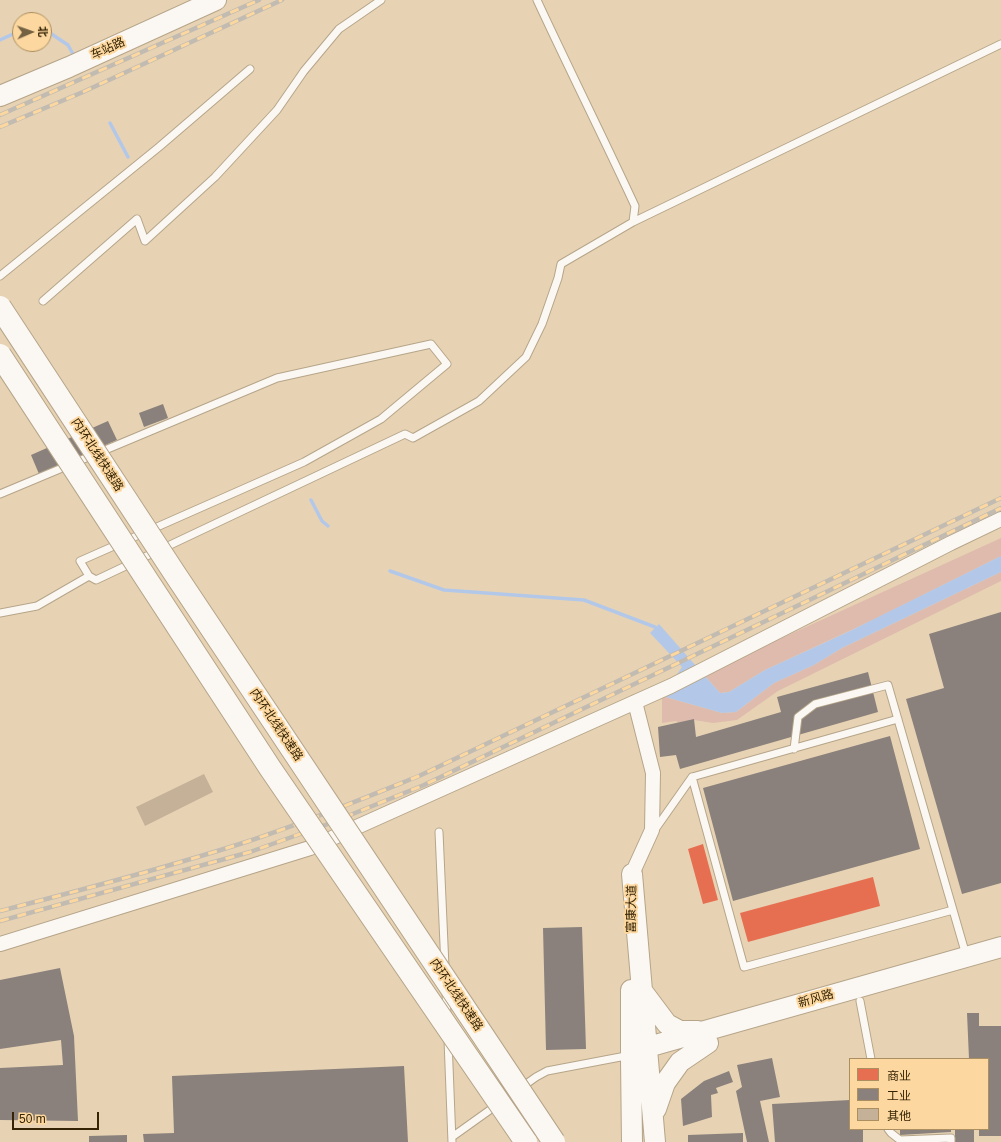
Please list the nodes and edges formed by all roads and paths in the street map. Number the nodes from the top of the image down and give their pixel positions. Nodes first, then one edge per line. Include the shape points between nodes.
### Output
1 (216, 0) edge
2 (381, 0) edge
3 (537, 0) edge
4 (1001, 44) edge
5 (250, 69) dead end
6 (0, 96) edge
7 (633, 222) junction
8 (0, 276) edge
9 (43, 300) dead end
10 (0, 307) edge
11 (0, 355) edge
12 (0, 494) edge
13 (1001, 519) edge
14 (89, 576) junction
15 (0, 613) edge
16 (635, 702) junction
17 (898, 719) junction
18 (794, 749) junction
19 (692, 777) junction
20 (439, 832) dead end
21 (649, 838) junction
22 (632, 874) junction
23 (953, 910) junction
24 (0, 944) edge
25 (1001, 947) edge
26 (966, 957) junction
27 (1001, 961) edge
28 (643, 992) junction
29 (860, 1000) junction
30 (706, 1037) junction
31 (638, 1054) junction
32 (871, 1058) edge
33 (653, 1117) junction
34 (888, 1130) edge
35 (452, 1139) edge
36 (917, 1141) edge
37 (526, 1142) edge
38 (554, 1142) edge
39 (632, 1142) edge
40 (655, 1142) edge
41 (951, 1142) edge

1 - 6 main road, 车站路
2 - 9 lane via 339,29 304,71 272,116 215,177 145,241 137,219
3 - 7 lane via 635,206
4 - 7 lane
5 - 8 lane via 159,147
7 - 14 lane via 561,264 542,324 526,357 478,401 413,438 405,434 96,580
10 - 38 highway, 内环北线快速路, bridge
11 - 37 highway, 内环北线快速路, bridge via 270,768
12 - 14 lane via 277,378 431,344 447,364 381,419 304,462 80,561
13 - 16 street via 678,683
14 - 15 lane via 37,606
16 - 21 street via 653,773 652,830
16 - 24 street via 310,848
17 - 18 lane
17 - 18 lane via 888,685 815,704 798,717
17 - 23 lane
18 - 19 lane
19 - 21 lane
19 - 23 lane via 744,967
20 - 35 lane
21 - 22 street
22 - 28 main road, 富康大道
22 - 31 main road, 富康大道
23 - 26 lane
25 - 26 main road, 新风路
26 - 30 main road, 新风路
27 - 29 main road, 新风路
28 - 30 main road via 667,1024 680,1031
28 - 31 main road, 富康大道
29 - 30 main road, 新风路
29 - 32 lane
30 - 31 main road, 新风路
30 - 33 main road via 680,1062 665,1083
31 - 33 main road, 富康大道
31 - 35 lane via 547,1071
31 - 39 main road, 富康大道
33 - 40 main road, 富康大道
34 - 36 lane via 900,1140
36 - 41 lane via 951,1138

